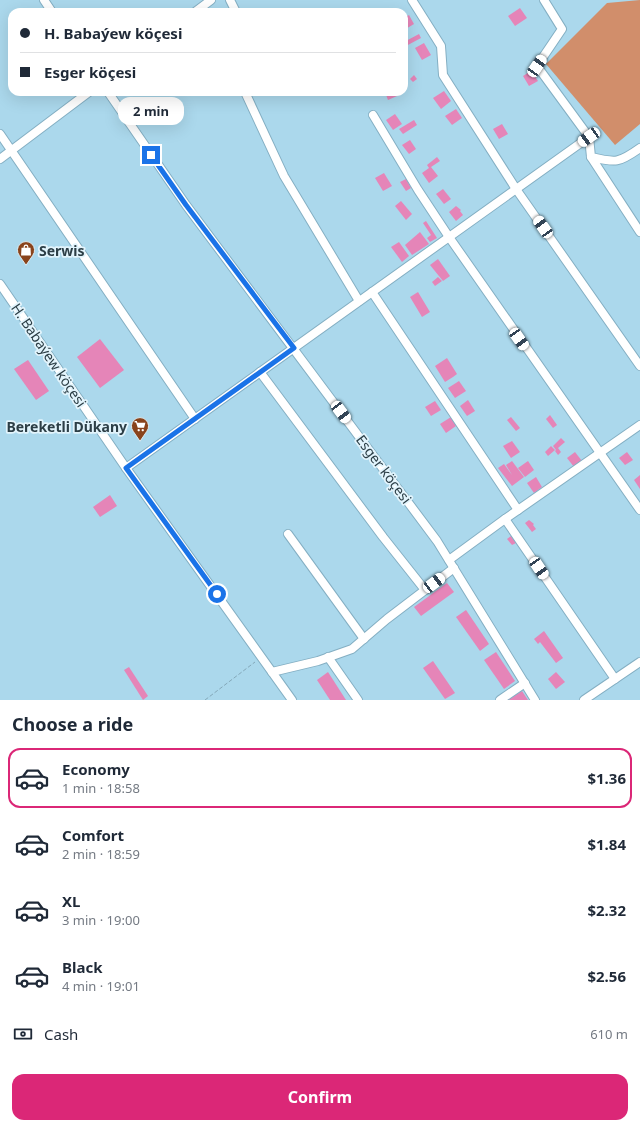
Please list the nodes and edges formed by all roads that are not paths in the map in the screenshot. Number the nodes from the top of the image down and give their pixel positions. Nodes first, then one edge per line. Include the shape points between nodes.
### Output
1 (211, 0) edge
2 (412, 0) edge
3 (544, 0) edge
4 (200, 8) edge
5 (83, 96) edge
6 (111, 96) edge
7 (247, 96) edge
8 (373, 115) dead end
9 (0, 134) edge
10 (589, 137) junction
11 (640, 148) edge
12 (12, 150) junction
13 (591, 157) junction
14 (0, 159) edge
15 (516, 189) junction
16 (640, 232) edge
17 (449, 238) junction
18 (0, 284) edge
19 (372, 292) junction
20 (359, 301) junction
21 (294, 348) junction
22 (640, 366) edge
23 (260, 372) junction
24 (195, 419) junction
25 (640, 425) edge
26 (601, 452) junction
27 (126, 468) junction
28 (518, 510) junction
29 (640, 510) edge
30 (505, 519) junction
31 (288, 534) dead end
32 (449, 560) junction
33 (454, 568) junction
34 (425, 590) junction
35 (364, 639) junction
36 (328, 658) junction
37 (640, 662) edge
38 (272, 672) junction
39 (615, 679) junction
40 (525, 683) junction
41 (292, 700) edge
42 (358, 700) edge
43 (500, 700) edge
44 (535, 700) edge
45 (584, 700) edge

1 - 4 street
2 - 15 street via 441,46 444,75
3 - 10 street via 562,29 537,66
5 - 12 street
6 - 21 street, Esger köçesi via 186,205
7 - 20 street via 284,176
8 - 17 street
9 - 12 street
10 - 13 street
10 - 15 street
11 - 13 street via 627,157 612,162
12 - 14 street
12 - 24 street
13 - 16 street
15 - 17 street
15 - 22 street
17 - 19 street
17 - 26 street via 536,364
18 - 27 street, H. Babaýew köçesi
19 - 20 street
19 - 28 street
20 - 21 street
21 - 23 street
21 - 32 street, Esger köçesi
23 - 24 street
23 - 34 street
24 - 27 street
25 - 26 street
26 - 28 street
26 - 29 street
27 - 38 street, H. Babaýew köçesi
28 - 30 street
30 - 32 street
30 - 39 street
31 - 35 street
32 - 33 street, Esger köçesi
33 - 34 street
33 - 40 street, Esger köçesi
34 - 35 street
35 - 36 street via 352,649
36 - 38 street
36 - 42 street
37 - 39 street
38 - 41 street, H. Babaýew köçesi
39 - 45 street
40 - 43 street
40 - 44 street, Esger köçesi

